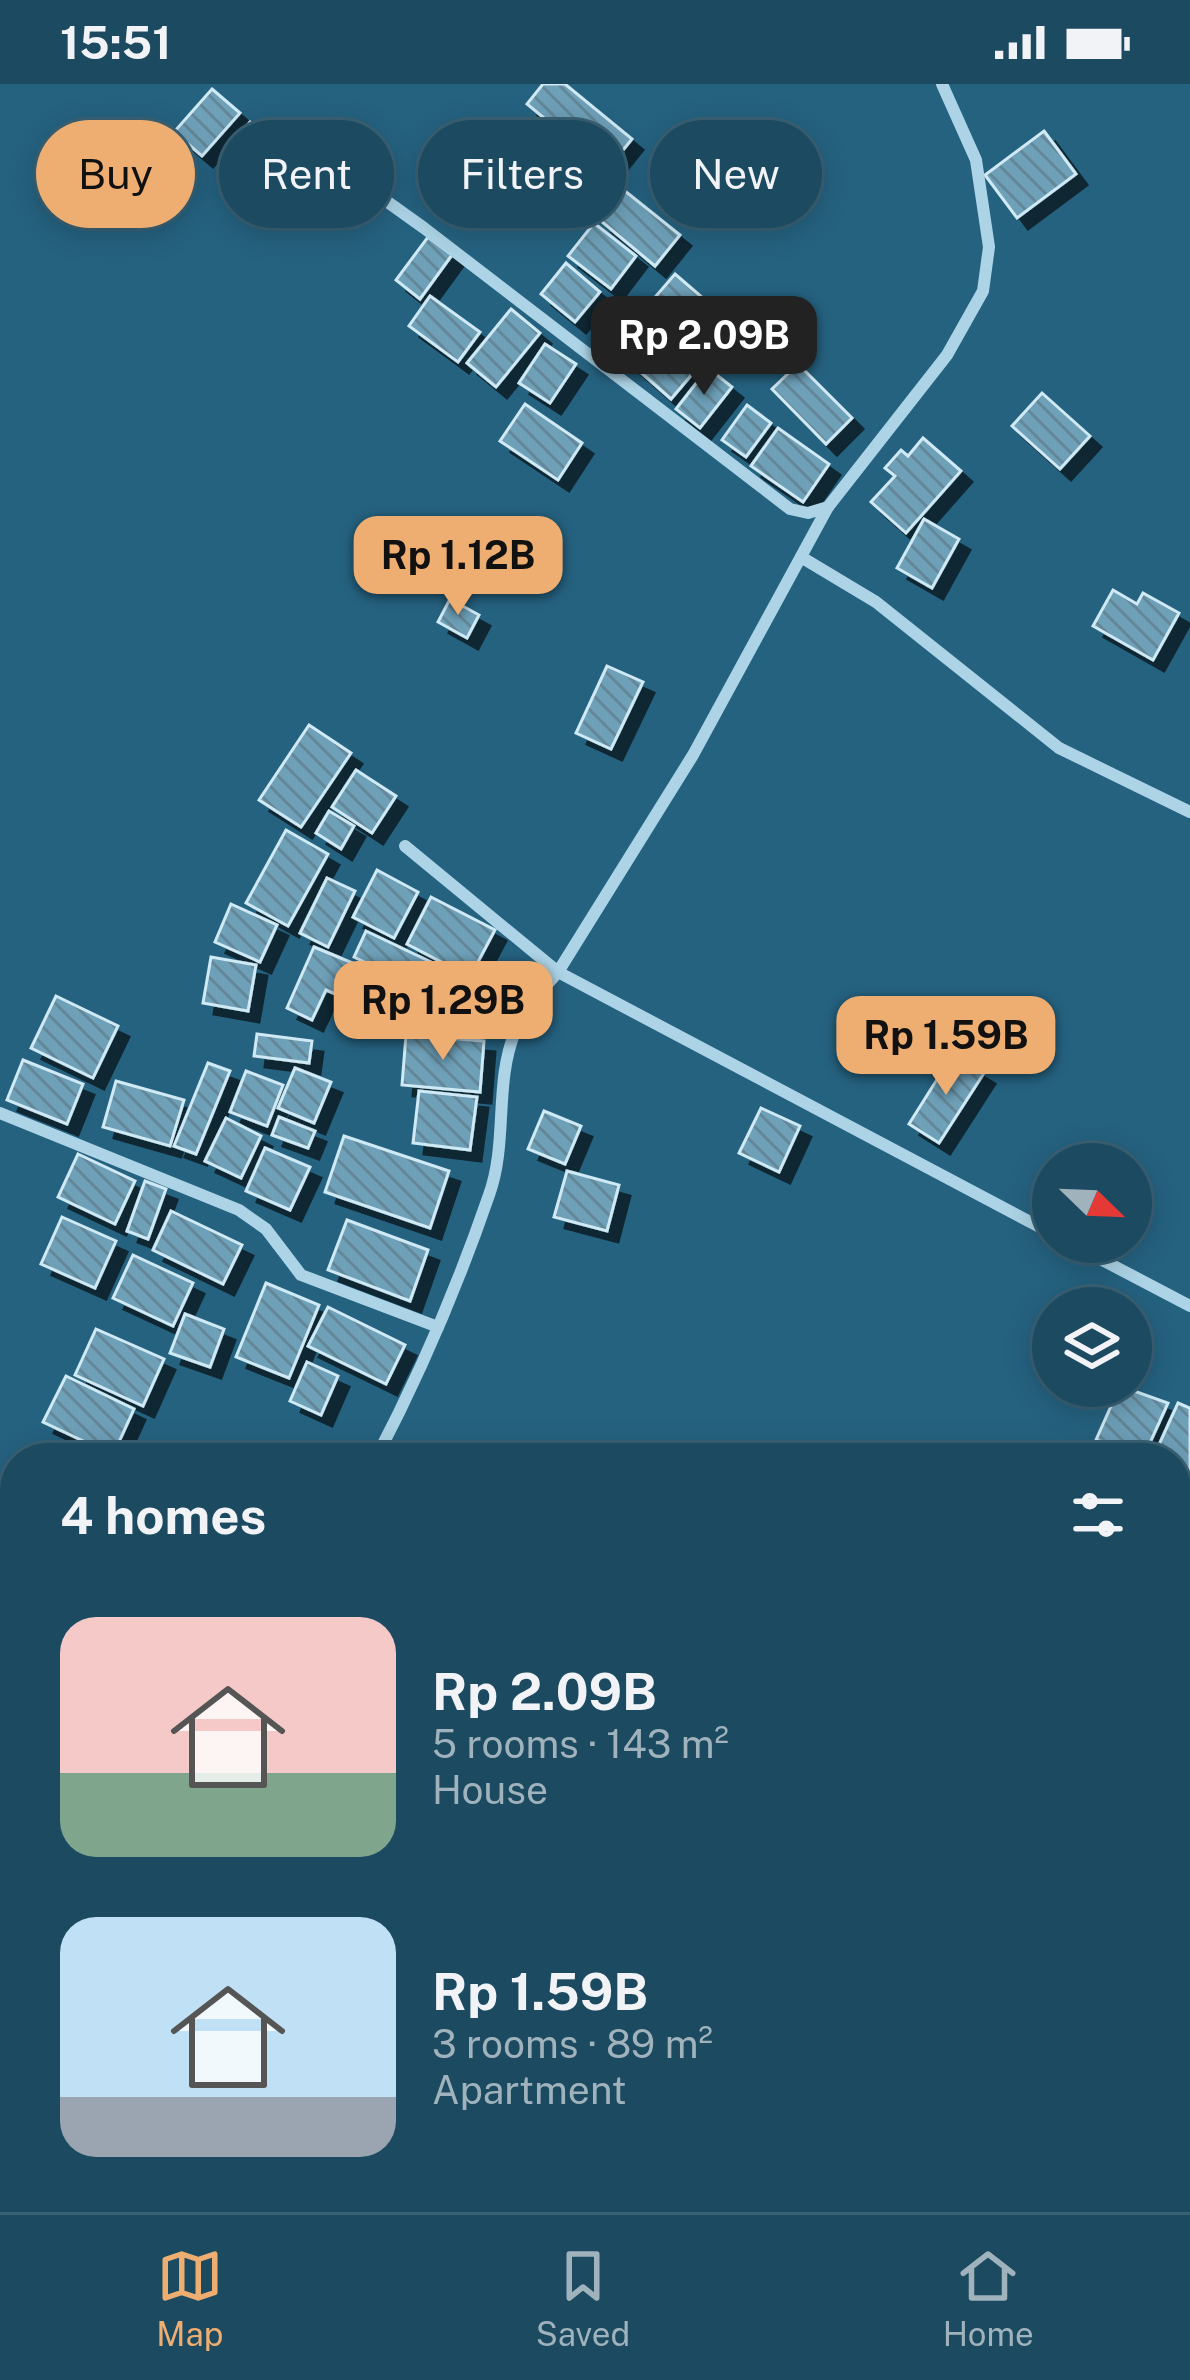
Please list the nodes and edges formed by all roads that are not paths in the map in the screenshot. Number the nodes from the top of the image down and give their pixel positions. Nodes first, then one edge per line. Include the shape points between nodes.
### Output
1 (942, 84) edge
2 (394, 207) edge
3 (828, 507) junction
4 (801, 557) junction
5 (1190, 812) edge
6 (406, 846) dead end
7 (558, 972) junction
8 (0, 1113) edge
9 (1032, 1223) edge
10 (1108, 1263) edge
11 (1190, 1306) edge
12 (438, 1327) junction
13 (383, 1443) edge

1 - 3 street via 976,160 989,247 983,291 947,355
2 - 3 street via 790,508
3 - 4 street
4 - 5 street via 876,602 1059,748
4 - 7 street via 693,755
6 - 7 street
7 - 9 street
7 - 12 street via 515,1031 491,1192
8 - 12 street via 239,1210 266,1229 301,1275
10 - 11 street
12 - 13 street

